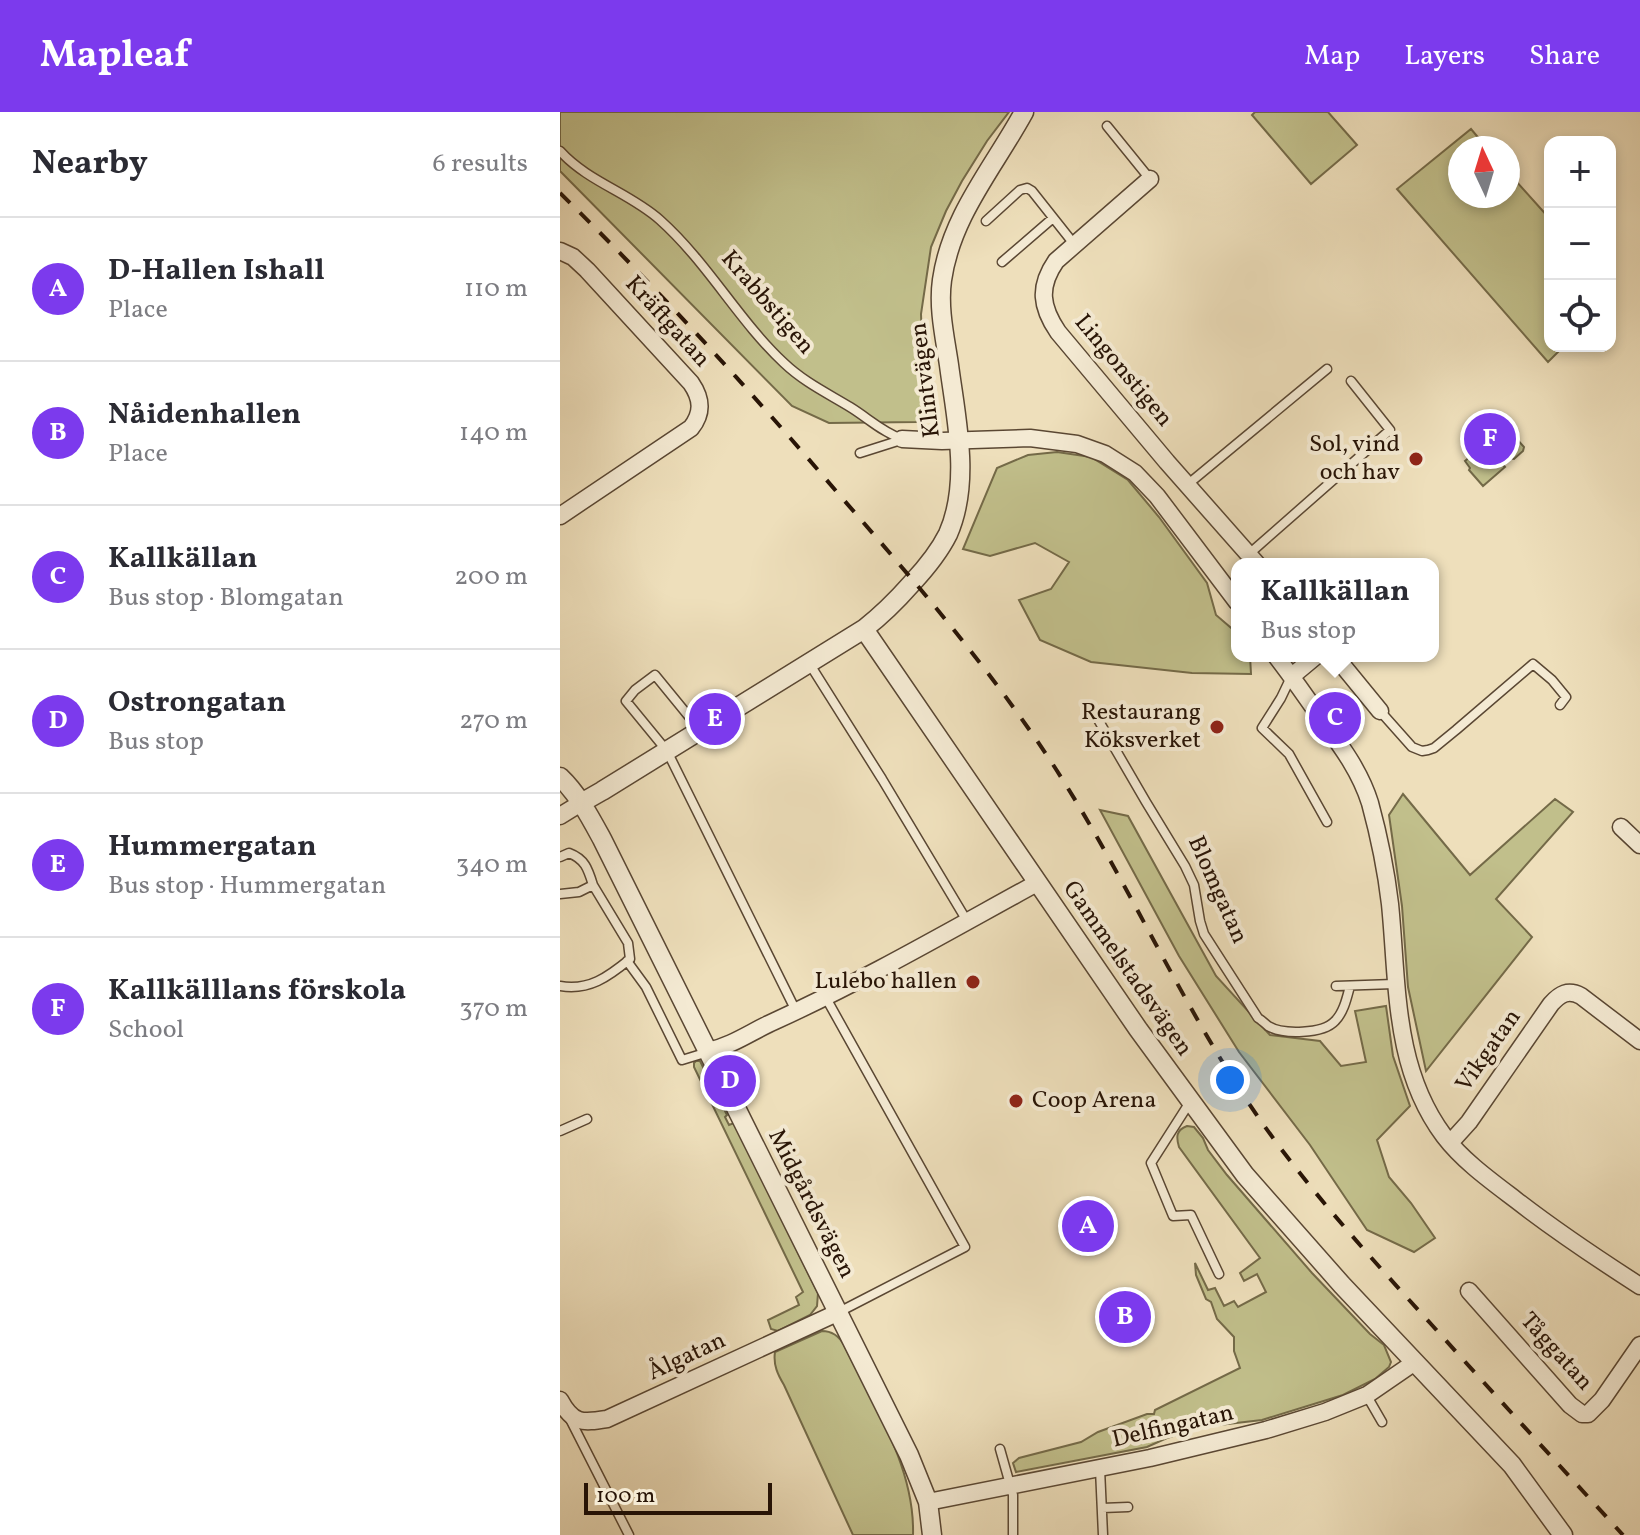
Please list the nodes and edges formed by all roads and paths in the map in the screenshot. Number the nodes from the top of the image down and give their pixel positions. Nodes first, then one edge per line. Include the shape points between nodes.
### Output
1 (1024, 112) edge
2 (1107, 126) dead end
3 (560, 151) edge
4 (1150, 179) joint
5 (1053, 218) junction
6 (986, 221) dead end
7 (1075, 245) junction
8 (560, 251) edge
9 (1002, 262) dead end
10 (1327, 369) dead end
11 (1351, 381) dead end
12 (902, 439) junction
13 (959, 441) junction
14 (860, 453) dead end
15 (1187, 485) junction
16 (560, 516) edge
17 (1252, 558) edge
18 (1254, 558) edge
19 (1231, 594) edge
20 (864, 629) junction
21 (1281, 662) edge
22 (1309, 662) edge
23 (1340, 662) edge
24 (809, 663) junction
25 (1292, 676) junction
26 (1560, 705) dead end
27 (1380, 711) joint
28 (1096, 716) dead end
29 (701, 730) junction
30 (667, 751) junction
31 (560, 777) edge
32 (581, 803) junction
33 (560, 816) edge
34 (1327, 822) dead end
35 (1621, 827) dead end
36 (1640, 845) edge
37 (560, 857) edge
38 (1037, 883) junction
39 (593, 885) junction
40 (560, 894) edge
41 (967, 921) junction
42 (627, 961) junction
43 (1394, 984) junction
44 (560, 986) edge
45 (1336, 986) dead end
46 (1350, 986) junction
47 (826, 998) junction
48 (796, 1011) junction
49 (1640, 1041) edge
50 (708, 1051) junction
51 (1190, 1101) junction
52 (587, 1119) dead end
53 (560, 1131) edge
54 (1450, 1143) junction
55 (1219, 1274) dead end
56 (1640, 1286) edge
57 (1469, 1291) dead end
58 (839, 1312) junction
59 (1639, 1349) edge
60 (1415, 1362) junction
61 (1367, 1395) junction
62 (564, 1407) edge
63 (1382, 1422) dead end
64 (1000, 1449) dead end
65 (1100, 1468) junction
66 (1009, 1485) junction
67 (928, 1502) junction
68 (1128, 1507) dead end
69 (1102, 1508) junction
70 (629, 1535) edge
71 (932, 1535) edge
72 (1013, 1535) edge
73 (1103, 1535) edge
74 (1563, 1535) edge

1 - 13 street, Klintvägen via 964,213 944,270 942,317
2 - 4 lane
3 - 12 lane, Krabbstigen via 659,219 793,371
4 - 7 street, Lingonstigen
5 - 6 lane via 1027,188
5 - 7 lane
5 - 9 lane
7 - 15 street, Lingonstigen via 1047,277 1048,318
8 - 16 street, Kräftgatan via 580,264 681,372 700,404 691,428
10 - 15 lane
11 - 18 lane, Lingonstigen via 1390,430
12 - 13 street, Krabbstigen
12 - 14 lane
13 - 19 street via 1054,440 1120,462 1157,496
13 - 20 street, Klintvägen via 957,502 945,539 896,601
15 - 17 street, Lingonstigen
20 - 24 street, Klintvägen
20 - 38 street, Gammelstadsvägen
21 - 25 street
22 - 25 street
23 - 27 street
24 - 29 street, Klintvägen
24 - 41 lane
25 - 34 lane via 1262,728 1289,754
25 - 43 street via 1366,792 1386,878
26 - 27 lane via 1566,697 1533,664 1428,750 1412,747
28 - 46 lane, Blomgatan via 1185,866 1204,934 1258,1018 1279,1030 1326,1027 1343,1009
29 - 30 street, Klintvägen
29 - 30 lane via 655,675 626,701
30 - 32 street, Klintvägen
30 - 48 lane
31 - 32 street, Midgårdsvägen
32 - 33 street
32 - 50 street, Midgårdsvägen
35 - 36 street
37 - 39 lane via 580,856
38 - 41 street
38 - 51 street, Gammelstadsvägen
39 - 40 lane
39 - 42 lane via 628,943
41 - 47 street
42 - 44 lane via 613,974 577,989
42 - 50 lane via 682,1060
43 - 46 lane
43 - 54 street via 1413,1078
45 - 46 lane
47 - 48 street
47 - 58 lane via 965,1247
48 - 50 street via 727,1047
49 - 54 street, Vikgatan via 1581,996 1558,996
50 - 58 street, Midgårdsvägen
51 - 55 lane via 1151,1163 1173,1216 1191,1215
51 - 60 street, Gammelstadsvägen via 1245,1175
52 - 53 lane
54 - 56 street via 1527,1208
57 - 59 street, Tåggatan via 1582,1414 1602,1400
58 - 62 street, Ålgatan via 607,1419 584,1423
58 - 67 street, Midgårdsvägen
60 - 61 street, Delfingatan
60 - 74 street, Gammelstadsvägen via 1512,1465
61 - 63 lane
61 - 65 street, Delfingatan via 1266,1430
62 - 70 lane
64 - 66 lane
65 - 66 street, Delfingatan
65 - 69 lane
66 - 67 street, Delfingatan
66 - 72 lane
67 - 71 street, Midgårdsvägen
68 - 69 lane
69 - 73 lane

